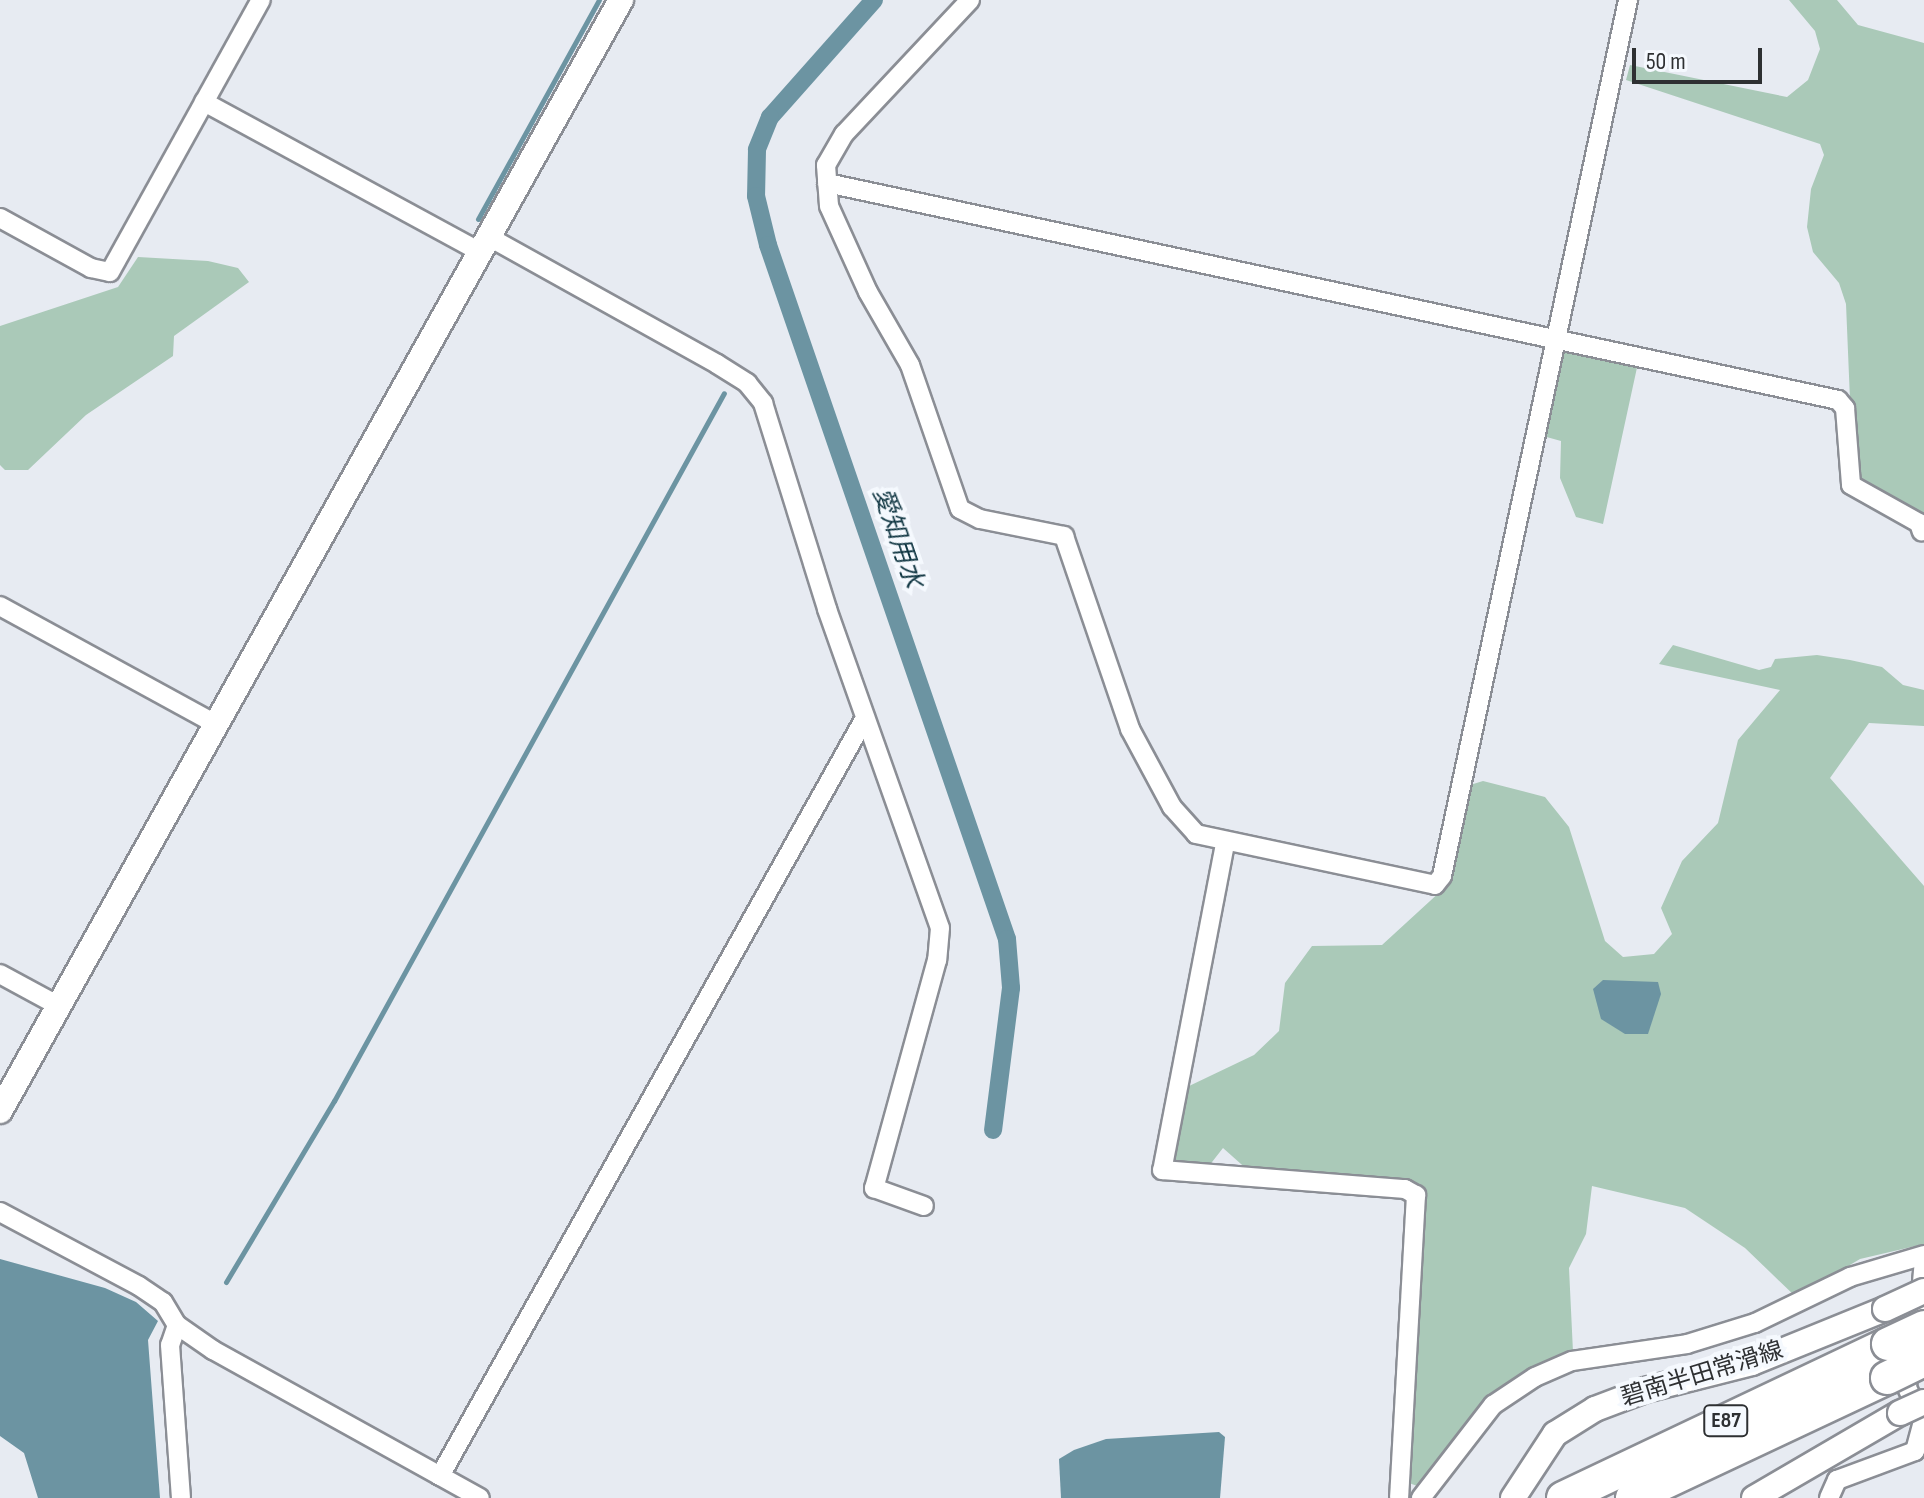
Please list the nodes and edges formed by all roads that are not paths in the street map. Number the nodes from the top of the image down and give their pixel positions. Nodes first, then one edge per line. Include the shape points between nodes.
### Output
1 (261, 0) edge
2 (621, 0) edge
3 (970, 0) edge
4 (1628, 0) edge
5 (204, 102) junction
6 (827, 183) junction
7 (0, 218) edge
8 (484, 245) junction
9 (1555, 338) junction
10 (1922, 532) edge
11 (0, 606) edge
12 (865, 718) junction
13 (217, 725) junction
14 (1225, 844) junction
15 (0, 974) edge
16 (59, 1006) junction
17 (0, 1111) edge
18 (924, 1206) dead end
19 (0, 1212) edge
20 (1924, 1257) edge
21 (1924, 1291) edge
22 (177, 1325) junction
23 (1924, 1327) edge
24 (1924, 1360) edge
25 (1924, 1402) edge
26 (440, 1476) junction
27 (1517, 1489) edge
28 (181, 1498) edge
29 (480, 1498) edge
30 (1399, 1498) edge
31 (1421, 1498) edge
32 (1563, 1498) edge
33 (1632, 1498) edge
34 (1754, 1498) edge
35 (1829, 1498) edge

1 - 5 street
2 - 8 street
3 - 6 street via 844,134 826,165
4 - 9 street
5 - 7 street via 109,272
5 - 8 street
6 - 9 street
6 - 14 street via 829,206 910,365 960,509 980,519 1064,536 1130,729 1172,807 1196,834
8 - 12 street via 750,385 763,403
8 - 13 street
9 - 10 street via 1838,400 1845,408 1851,485 1919,523
9 - 14 street via 1440,882 1428,884
11 - 13 street
12 - 18 street via 940,928 937,960 874,1188
12 - 26 street
13 - 16 street
14 - 30 street via 1162,1170 1405,1189 1416,1195
15 - 16 street
16 - 17 street
19 - 22 street via 146,1290 163,1302
20 - 31 street via 1850,1277 1755,1323 1687,1344 1572,1361 1535,1377 1493,1405
20 - 35 street via 1917,1340 1906,1374 1923,1422 1921,1440 1915,1451 1837,1480
21 - 27 street, 碧南半田常滑線, bridge via 1752,1363 1645,1390 1595,1409 1555,1434
22 - 26 street
22 - 28 street via 170,1345
23 - 32 highway, E87, bridge
24 - 33 highway, E87, bridge
25 - 34 street, bridge
26 - 29 street

